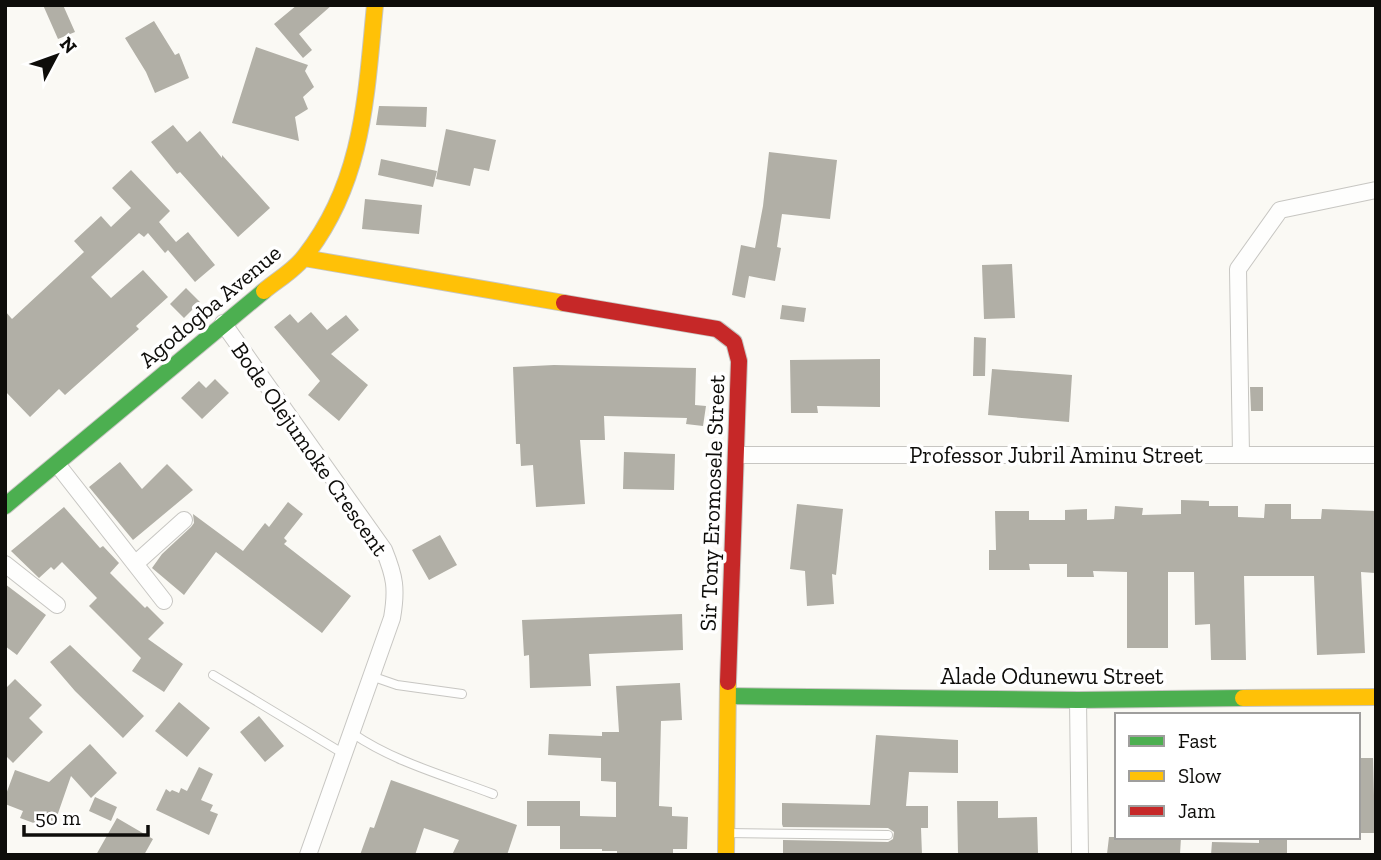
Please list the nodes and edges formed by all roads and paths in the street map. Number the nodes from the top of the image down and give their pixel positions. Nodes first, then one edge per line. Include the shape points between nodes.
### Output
1 (376, 5) edge
2 (1376, 190) edge
3 (304, 258) junction
4 (223, 323) junction
5 (736, 455) junction
6 (1241, 455) junction
7 (1376, 455) edge
8 (57, 464) junction
9 (5, 506) edge
10 (184, 520) dead end
11 (5, 564) edge
12 (135, 564) junction
13 (164, 601) dead end
14 (57, 605) dead end
15 (213, 675) dead end
16 (371, 676) junction
17 (462, 694) dead end
18 (728, 696) junction
19 (1376, 697) edge
20 (1078, 700) junction
21 (351, 733) junction
22 (344, 754) junction
23 (493, 794) dead end
24 (726, 833) junction
25 (888, 835) dead end
26 (308, 855) edge
27 (726, 855) edge
28 (1080, 855) edge

1 - 3 street, Agodogba Avenue via 358,146 350,175
2 - 6 street via 1280,210 1238,269
3 - 4 street, Agodogba Avenue
3 - 5 street, Sir Tony Eromosele Street via 717,329 734,342 739,361
4 - 8 street, Agodogba Avenue
4 - 16 street, Bode Olejumoke Crescent via 384,551 394,574 392,618
5 - 6 street, Professor Jubril Aminu Street
5 - 18 street, Sir Tony Eromosele Street
6 - 7 street, Professor Jubril Aminu Street
8 - 9 street, Agodogba Avenue
8 - 12 street
10 - 12 street
11 - 14 street
12 - 13 street
15 - 22 lane
16 - 17 lane via 397,685
16 - 21 street, Bode Olejumoke Crescent
18 - 20 street, Alade Odunewu Street
18 - 24 street, Sir Tony Eromosele Street
19 - 20 street, Alade Odunewu Street
20 - 28 street
21 - 22 street, Bode Olejumoke Crescent
21 - 23 lane via 400,760
22 - 26 street, Bode Olejumoke Crescent
24 - 25 lane
24 - 27 street, Sir Tony Eromosele Street

